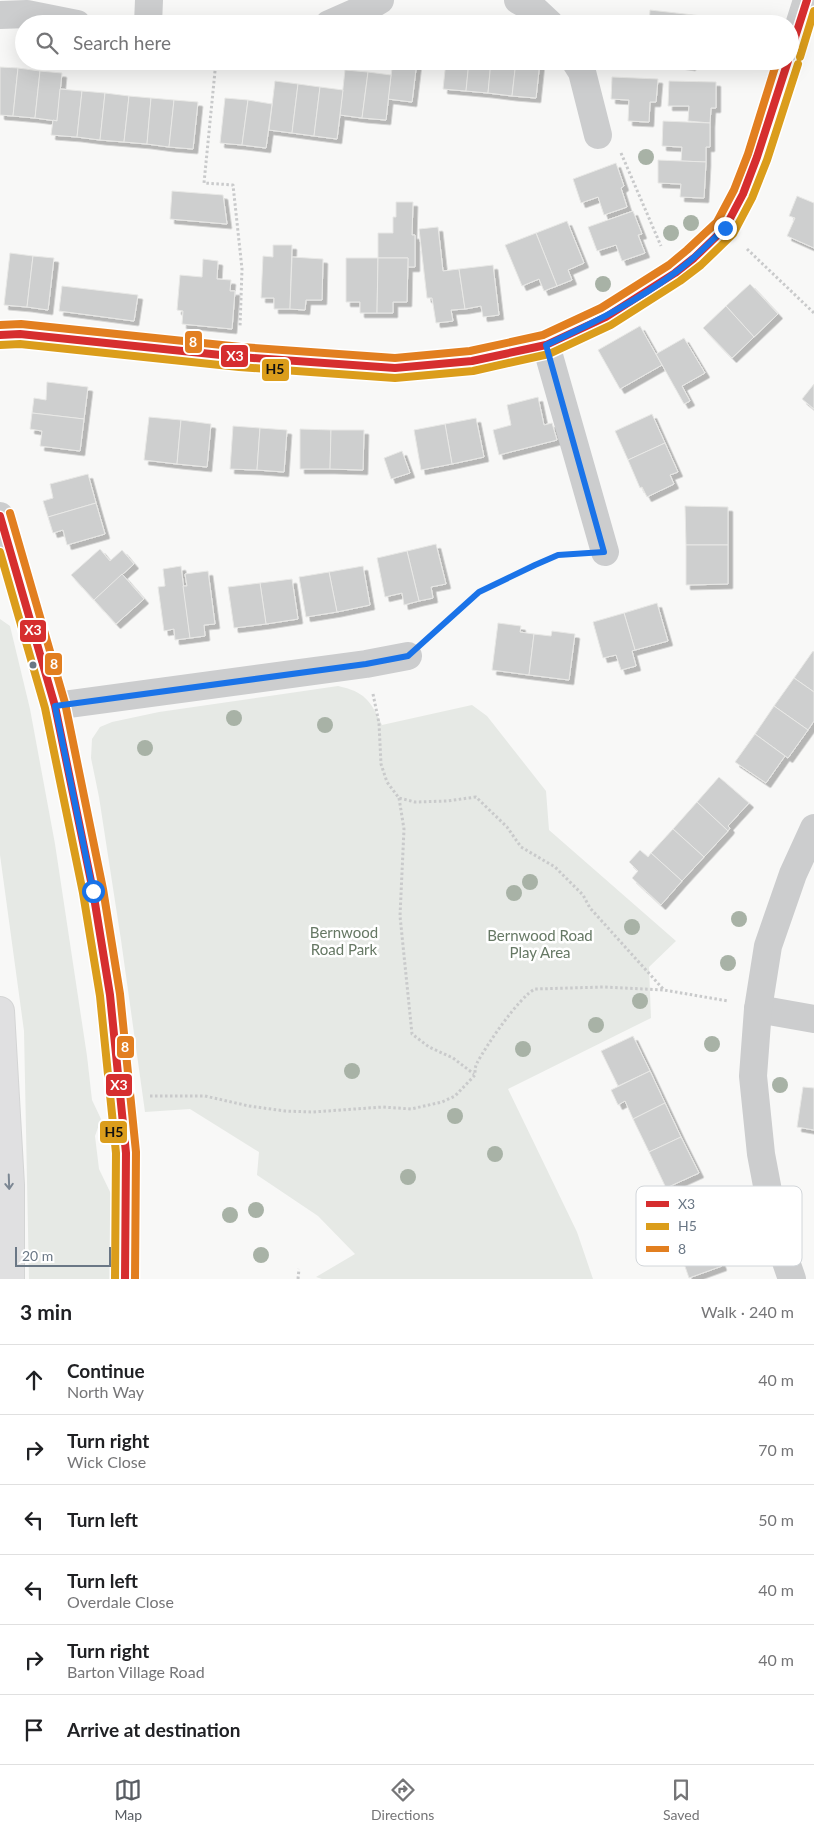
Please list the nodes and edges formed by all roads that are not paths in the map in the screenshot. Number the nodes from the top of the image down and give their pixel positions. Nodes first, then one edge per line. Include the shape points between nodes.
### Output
1 (150, 0) edge
2 (380, 0) edge
3 (518, 0) edge
4 (807, 0) edge
5 (0, 15) edge
6 (32, 15) edge
7 (149, 15) edge
8 (350, 15) edge
9 (540, 15) edge
10 (799, 39) edge
11 (581, 70) edge
12 (789, 70) edge
13 (598, 135) road end
14 (0, 335) edge
15 (546, 345) junction
16 (0, 516) edge
17 (604, 552) road end
18 (408, 656) road end
19 (55, 706) junction
20 (814, 828) edge
21 (758, 1009) junction
22 (0, 1011) edge
23 (814, 1019) edge
24 (767, 1186) edge
25 (787, 1266) edge
26 (10, 1279) edge
27 (126, 1279) edge
28 (792, 1279) edge

1 - 7 street
2 - 8 street
3 - 9 street
4 - 10 street
5 - 6 street
11 - 13 street
12 - 15 street via 743,194 725,228 675,273 606,317
14 - 15 street via 20,334 240,357 395,368 472,361
15 - 17 street
16 - 19 street
18 - 19 street
19 - 27 street via 93,891 110,995 126,1153
20 - 21 street via 793,874 768,946
21 - 23 street
21 - 24 street via 753,1076
22 -> 26 highway via 10,1185
25 - 28 street

